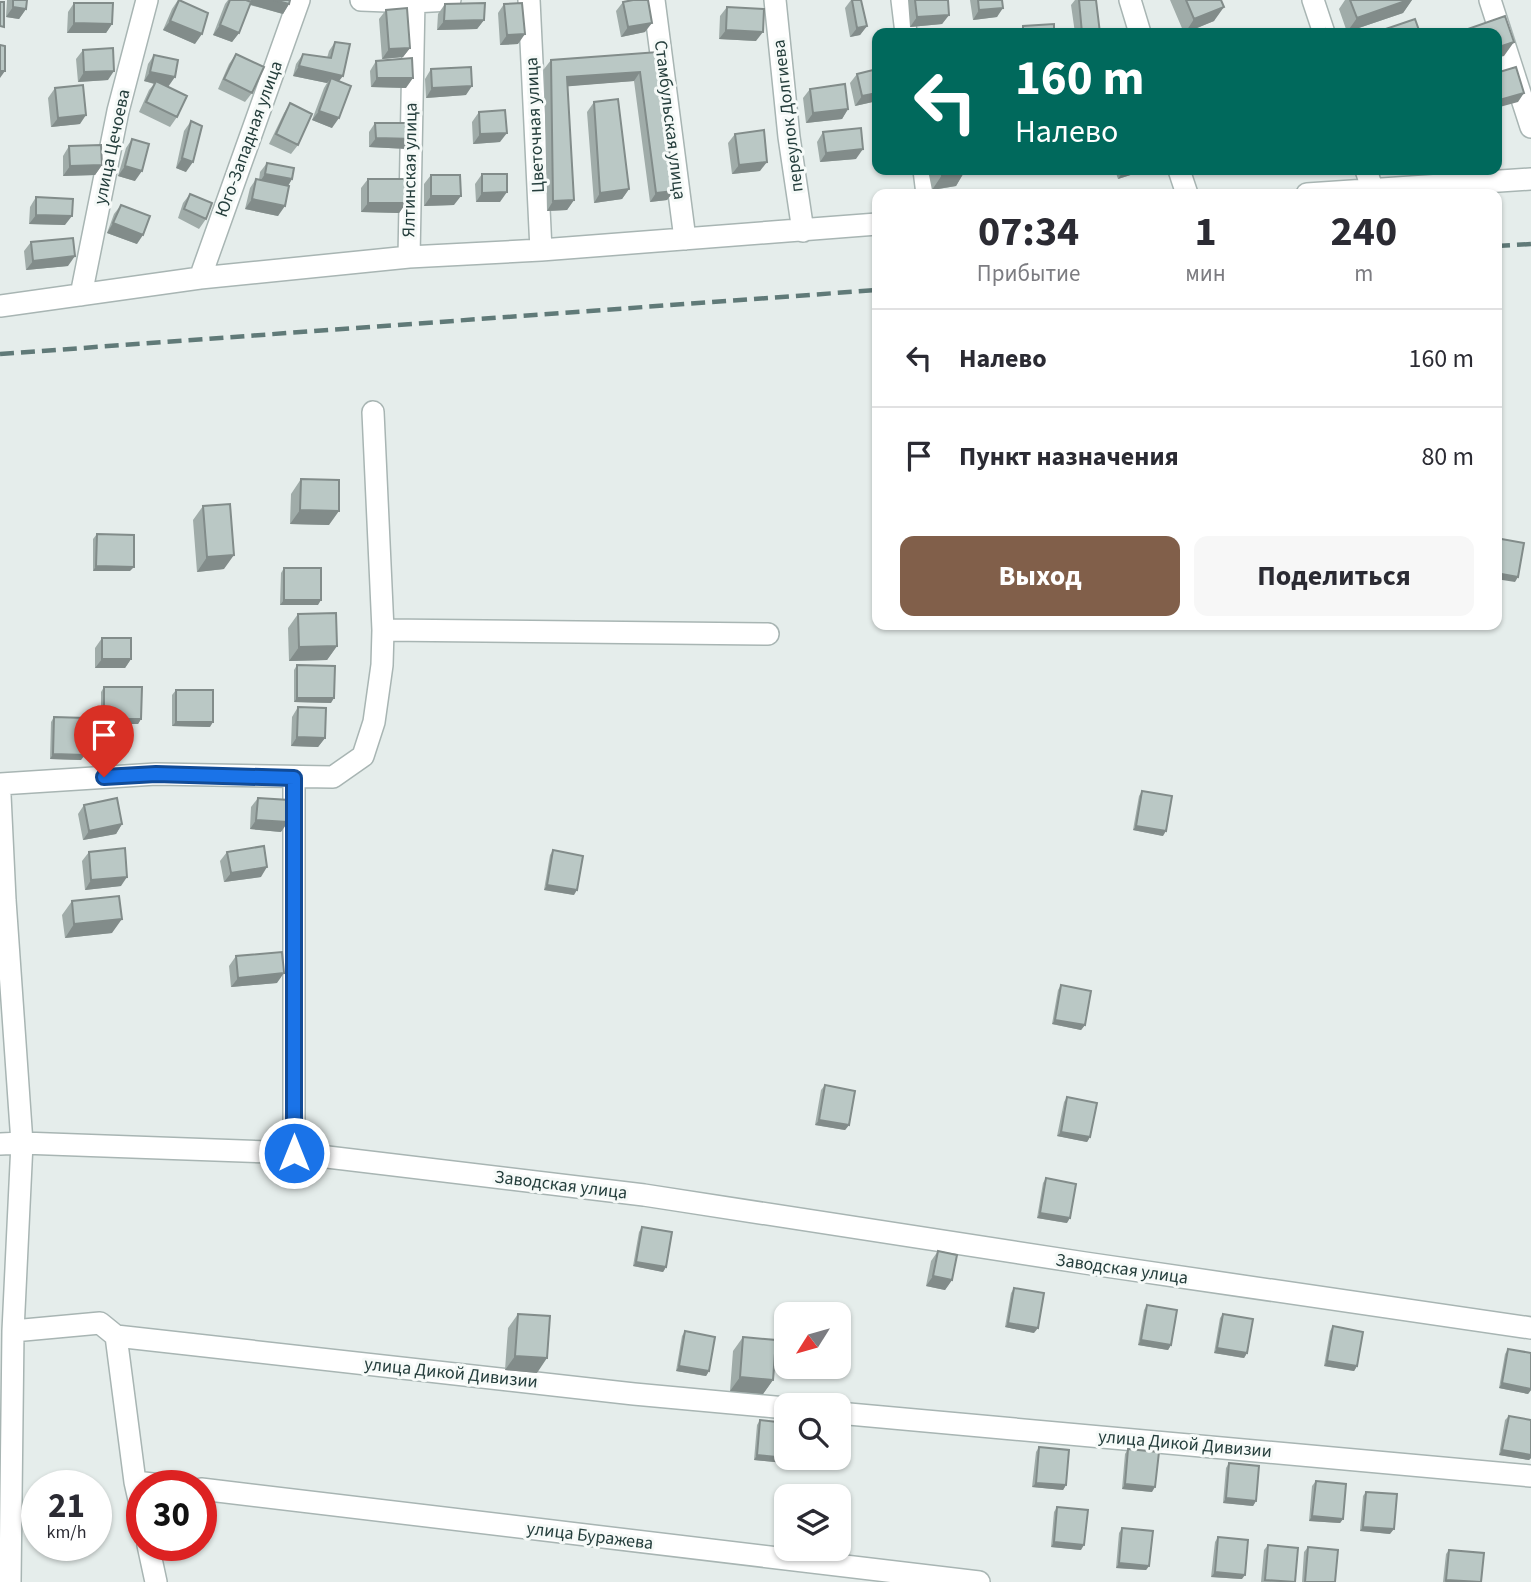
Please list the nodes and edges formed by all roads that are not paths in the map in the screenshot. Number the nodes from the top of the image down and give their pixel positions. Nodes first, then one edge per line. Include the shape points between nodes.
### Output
1 (147, 0) edge
2 (299, 0) edge
3 (361, 0) edge
4 (450, 0) edge
5 (529, 0) edge
6 (654, 0) edge
7 (775, 0) edge
8 (902, 0) edge
9 (1130, 0) edge
10 (1313, 0) edge
11 (1490, 0) edge
12 (413, 1) edge
13 (905, 28) edge
14 (1138, 28) edge
15 (1322, 28) edge
16 (1499, 28) edge
17 (1502, 37) edge
18 (1531, 127) edge
19 (1531, 179) edge
20 (1399, 189) edge
21 (872, 224) edge
22 (803, 231) junction
23 (685, 239) junction
24 (541, 250) junction
25 (409, 257) junction
26 (200, 278) junction
27 (81, 295) junction
28 (0, 306) edge
29 (373, 412) dead end
30 (383, 630) junction
31 (768, 634) dead end
32 (294, 778) junction
33 (0, 784) edge
34 (0, 795) edge
35 (22, 1143) junction
36 (0, 1144) edge
37 (294, 1153) junction
38 (1531, 1328) edge
39 (13, 1331) junction
40 (116, 1336) junction
41 (774, 1407) edge
42 (851, 1414) edge
43 (133, 1470) edge
44 (1531, 1476) edge
45 (217, 1491) edge
46 (151, 1561) edge
47 (10, 1582) edge
48 (156, 1582) edge
49 (979, 1582) edge

1 - 27 street, улица Цечоева via 118,111
2 - 26 street, Юго-Западная улица
3 - 12 street
4 - 12 street
5 - 24 street, Цветочная улица
6 - 23 street, Стамбульская улица
7 - 22 street, переулок Долгиева
8 - 13 street
9 - 14 street
10 - 15 street
11 - 16 street
12 - 25 street, Ялтинская улица
17 - 18 street
19 - 20 street
21 - 22 street
22 - 23 street
23 - 24 street
24 - 25 street
25 - 26 street
26 - 27 street
27 - 28 street
29 - 30 street
30 - 31 street
30 - 32 street via 374,722 363,756 333,777
32 - 33 street via 156,774
32 - 37 street
34 - 35 street
35 - 36 street, Заводская улица
35 - 37 street, Заводская улица
35 - 39 street
37 - 38 street, Заводская улица via 644,1195
39 - 40 street, улица Дикой Дивизии via 100,1323
39 - 47 street
40 - 41 street, улица Дикой Дивизии
40 - 43 street
42 - 44 street, улица Дикой Дивизии
45 - 49 street, улица Буражева
46 - 48 street

